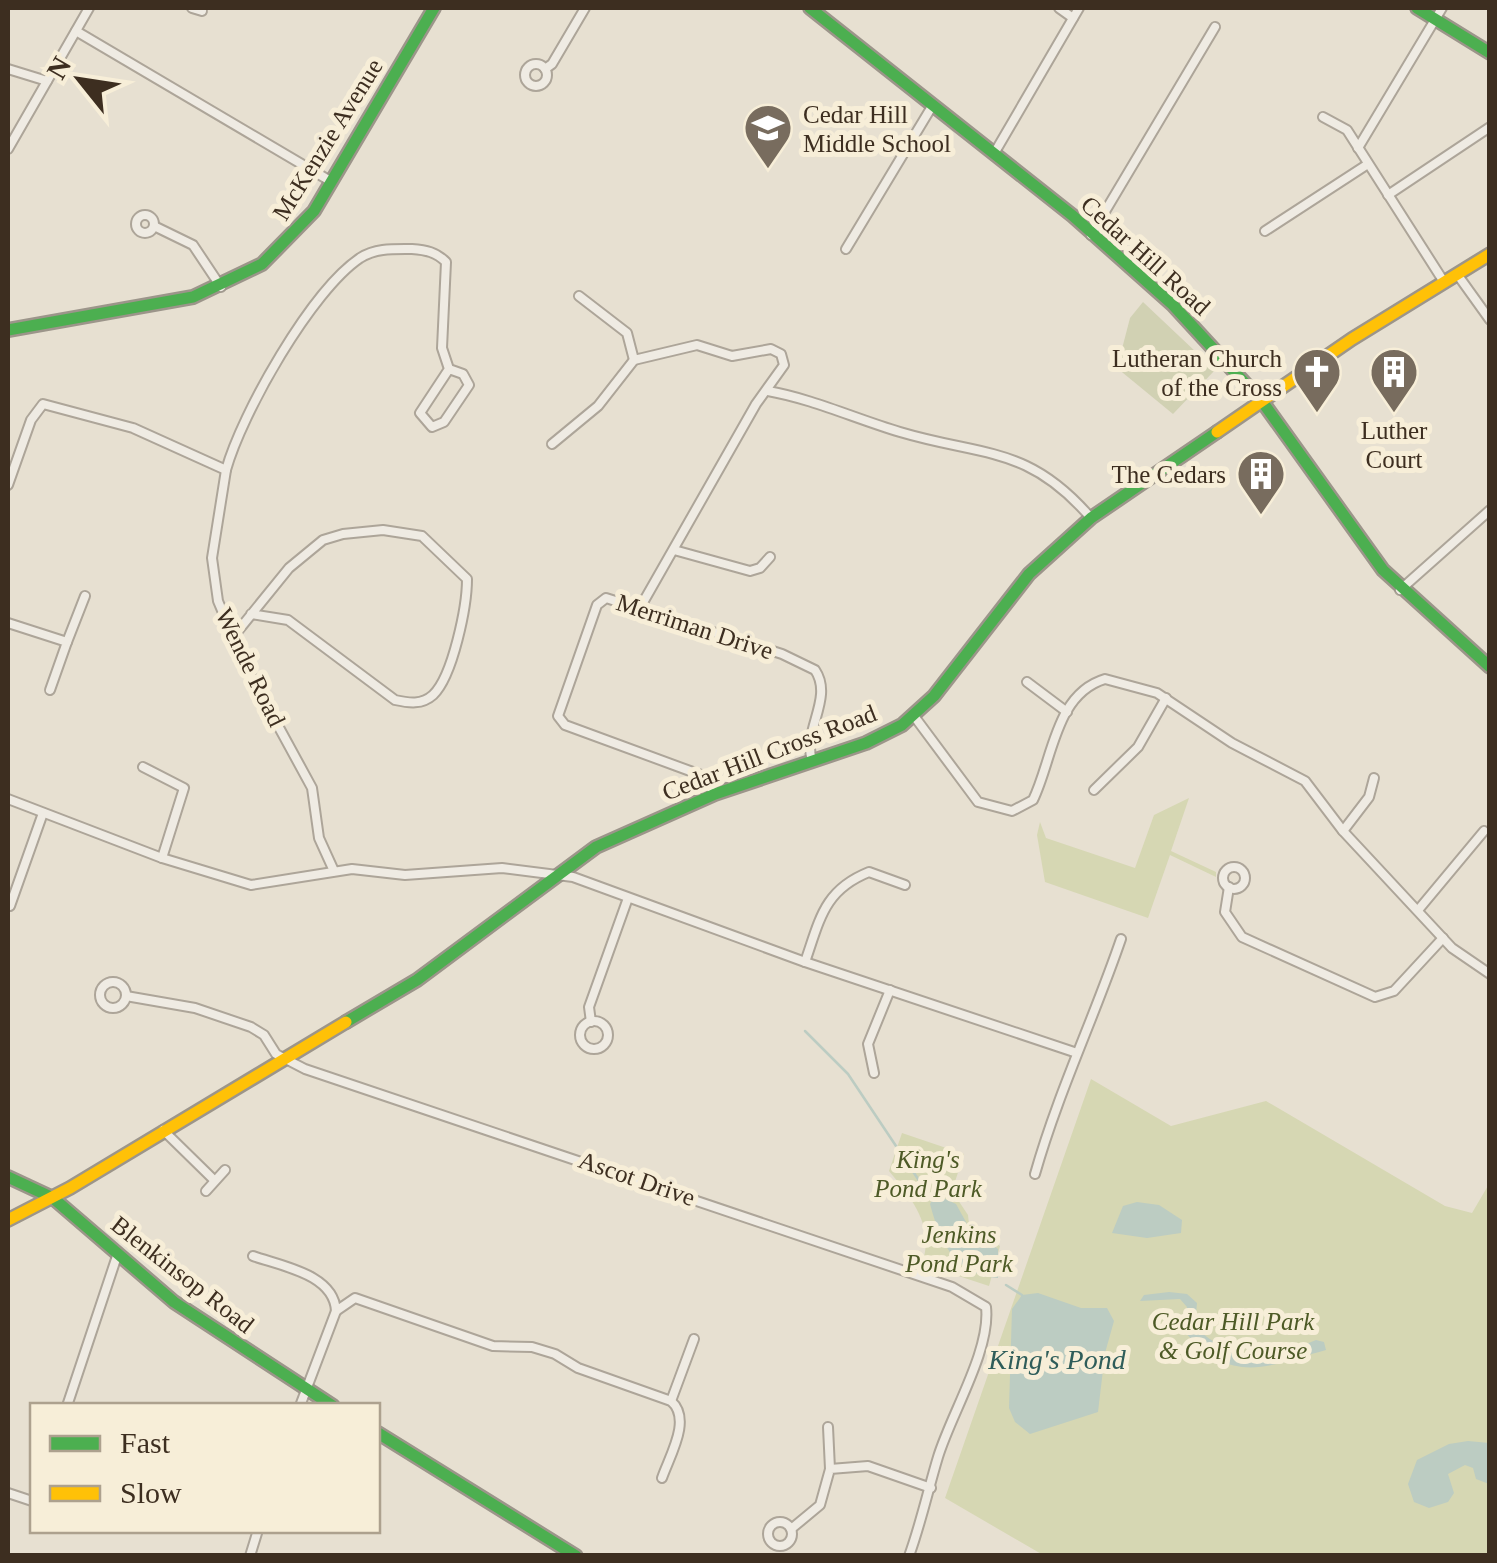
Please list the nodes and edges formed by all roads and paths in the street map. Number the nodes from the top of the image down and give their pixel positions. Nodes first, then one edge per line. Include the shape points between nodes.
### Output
1 (89, 8) edge
2 (434, 8) edge
3 (585, 8) edge
4 (810, 8) edge
5 (1060, 8) edge
6 (1079, 8) edge
7 (1417, 8) edge
8 (1439, 13) edge
9 (1072, 18) junction
10 (1216, 26) dead end
11 (76, 31) junction
12 (1490, 54) edge
13 (8, 68) edge
14 (545, 69) dead end
15 (47, 81) junction
16 (931, 108) junction
17 (1323, 117) dead end
18 (1490, 127) edge
19 (1358, 148) junction
20 (8, 149) edge
21 (995, 152) junction
22 (1368, 164) junction
23 (332, 182) junction
24 (1388, 194) junction
25 (154, 226) dead end
26 (1265, 231) dead end
27 (1092, 235) junction
28 (846, 250) dead end
29 (1490, 254) edge
30 (1457, 274) junction
31 (1444, 282) junction
32 (221, 288) junction
33 (579, 296) dead end
34 (1490, 320) edge
35 (8, 330) edge
36 (634, 360) junction
37 (450, 369) junction
38 (768, 391) junction
39 (1260, 402) junction
40 (552, 444) dead end
41 (226, 470) junction
42 (8, 485) edge
43 (1490, 510) edge
44 (1092, 518) junction
45 (674, 550) junction
46 (770, 557) dead end
47 (1400, 590) junction
48 (85, 596) dead end
49 (641, 606) junction
50 (251, 614) junction
51 (8, 623) edge
52 (233, 638) junction
53 (66, 642) junction
54 (1490, 666) edge
55 (1027, 682) dead end
56 (50, 690) dead end
57 (1166, 698) junction
58 (1067, 712) junction
59 (914, 716) junction
60 (812, 760) junction
61 (143, 766) dead end
62 (1374, 778) dead end
63 (1094, 790) dead end
64 (715, 794) junction
65 (8, 799) edge
66 (42, 813) junction
67 (1484, 830) dead end
68 (1343, 832) junction
69 (162, 858) junction
70 (334, 871) junction
71 (555, 874) junction
72 (905, 885) dead end
73 (1230, 887) dead end
74 (628, 898) junction
75 (10, 906) edge
76 (1419, 909) junction
77 (1443, 938) junction
78 (1121, 939) dead end
79 (805, 962) junction
80 (1490, 974) edge
81 (890, 990) junction
82 (126, 996) dead end
83 (591, 1022) dead end
84 (1077, 1053) junction
85 (284, 1060) junction
86 (874, 1074) dead end
87 (163, 1130) junction
88 (225, 1170) dead end
89 (1035, 1174) dead end
90 (8, 1177) edge
91 (213, 1180) junction
92 (206, 1191) dead end
93 (52, 1198) junction
94 (8, 1220) edge
95 (118, 1256) junction
96 (253, 1256) dead end
97 (336, 1310) junction
98 (694, 1338) dead end
99 (306, 1389) junction
100 (670, 1401) junction
101 (68, 1403) edge
102 (301, 1403) edge
103 (328, 1403) edge
104 (828, 1427) dead end
105 (380, 1434) edge
106 (830, 1469) junction
107 (662, 1478) dead end
108 (931, 1488) junction
109 (791, 1529) dead end
110 (576, 1556) edge
111 (909, 1556) edge

1 - 11 street
2 - 23 main road, McKenzie Avenue
3 - 14 street
4 - 16 main road, Cedar Hill Road
5 - 9 street
6 - 9 street
7 - 8 main road
8 - 12 main road
8 - 19 street
9 - 21 street
10 - 27 street
11 - 15 street
11 - 23 street
13 - 15 street
15 - 20 street
16 - 21 main road, Cedar Hill Road
16 - 28 street
17 - 19 street via 1347,130
18 - 24 street
19 - 22 street
21 - 27 main road, Cedar Hill Road
22 - 24 street
22 - 26 street
23 - 32 main road, McKenzie Avenue via 287,243
24 - 31 street
25 - 32 street via 193,244
27 - 39 main road, Cedar Hill Road via 1222,353
29 - 30 main road, Cedar Hill Cross Road
30 - 31 main road, Cedar Hill Cross Road
30 - 34 street
31 - 39 main road, Cedar Hill Cross Road
32 - 35 main road, McKenzie Avenue
33 - 36 street via 627,334
36 - 38 street via 697,345 732,356 771,349 784,365
36 - 40 street via 598,406
37 - 37 street via 420,413 432,427 468,391 467,379
37 - 41 street, Wende Road via 442,348 446,262 424,250 384,248 361,258 250,404
38 - 44 street via 900,432 1014,457 1046,474
38 - 45 street
39 - 44 main road, Cedar Hill Cross Road
39 - 47 main road, Cedar Hill Road
41 - 42 street via 132,428 43,404
41 - 52 street, Wende Road via 212,558 218,601
43 - 47 street
44 - 59 main road, Cedar Hill Cross Road via 1030,574
45 - 46 street via 750,571
45 - 49 street
47 - 54 main road, Cedar Hill Road
48 - 53 street
49 - 60 street, Merriman Drive via 815,670 821,693 808,750
49 - 64 street, Merriman Drive via 606,598 597,605 558,716 702,775
50 - 50 street via 288,620 395,700 414,704 441,684 467,579 422,536 383,530 343,534 309,550
50 - 52 street
51 - 53 street
52 - 70 street, Wende Road via 312,788 319,838
53 - 56 street
55 - 58 street
57 - 58 street via 1106,679 1081,691
57 - 63 street via 1138,747
57 - 68 street via 1305,781
58 - 59 street via 1033,800 1012,811 990,808 970,794
59 - 60 main road, Cedar Hill Cross Road via 877,738
60 - 64 main road, Cedar Hill Cross Road
61 - 69 street via 184,788
62 - 68 street via 1369,798
64 - 71 main road, Cedar Hill Cross Road via 620,835
65 - 66 street
66 - 69 street
66 - 75 street
67 - 76 street
68 - 76 street
69 - 70 street via 250,886
70 - 71 street via 491,867
71 - 74 street
71 - 85 main road, Cedar Hill Cross Road via 441,964
72 - 79 street via 869,872 844,882 825,906
73 - 77 street via 1225,912 1242,937 1375,997 1394,991
74 - 79 street
74 - 83 street via 588,1007
76 - 77 street
77 - 80 street
78 - 84 street
79 - 81 street
81 - 84 street
81 - 86 street via 868,1044
82 - 85 street via 251,1027
84 - 89 street
85 - 87 main road, Cedar Hill Cross Road
85 - 108 street, Ascot Drive via 952,1287 986,1306 976,1357
87 - 91 street
87 - 93 main road, Cedar Hill Cross Road
88 - 91 street
90 - 93 main road, Blenkinsop Road
91 - 92 street
93 - 94 main road, Cedar Hill Cross Road
93 - 95 main road, Blenkinsop Road
95 - 99 main road, Blenkinsop Road via 210,1328
95 - 101 street
96 - 97 street via 316,1280 334,1295
97 - 99 street
97 - 100 street via 355,1298 493,1346 555,1354
98 - 100 street
99 - 102 street
99 - 103 main road, Blenkinsop Road
100 - 107 street via 681,1421
104 - 106 street
105 - 110 main road
106 - 108 street via 868,1466
106 - 109 street via 820,1504
108 - 111 street

